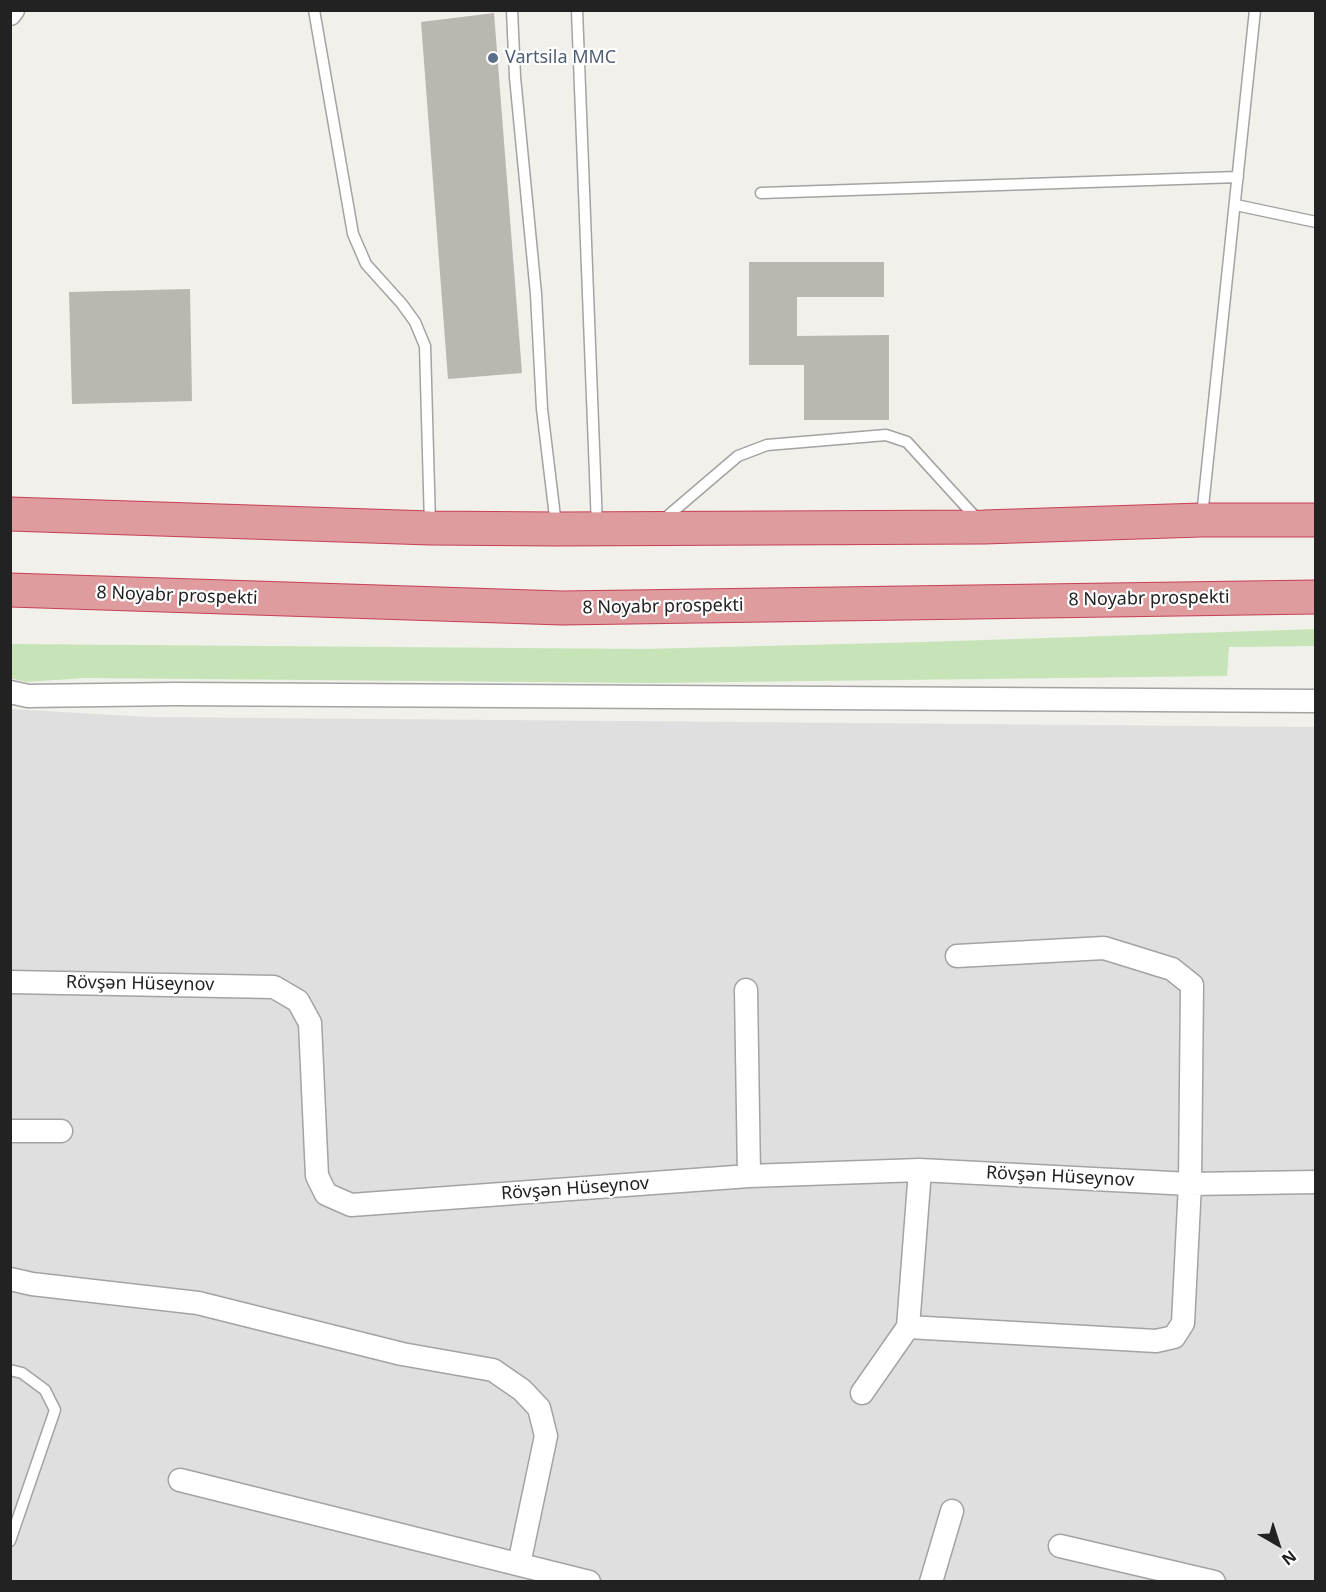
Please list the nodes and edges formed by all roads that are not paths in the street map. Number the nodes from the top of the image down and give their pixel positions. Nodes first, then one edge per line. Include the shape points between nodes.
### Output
1 (314, 10) edge
2 (512, 10) edge
3 (577, 10) edge
4 (1255, 10) edge
5 (1238, 177) junction
6 (761, 193) dead end
7 (1236, 205) junction
8 (1316, 222) edge
9 (10, 514) edge
10 (1201, 520) junction
11 (1316, 520) edge
12 (984, 527) junction
13 (430, 528) junction
14 (556, 529) junction
15 (597, 529) junction
16 (653, 529) junction
17 (10, 590) edge
18 (1316, 597) edge
19 (10, 692) edge
20 (1316, 701) edge
21 (957, 956) dead end
22 (10, 982) edge
23 (746, 990) dead end
24 (10, 1131) edge
25 (60, 1131) dead end
26 (920, 1170) junction
27 (749, 1176) junction
28 (1316, 1182) edge
29 (1190, 1184) junction
30 (10, 1279) edge
31 (908, 1327) junction
32 (10, 1370) edge
33 (862, 1394) dead end
34 (180, 1480) dead end
35 (952, 1511) dead end
36 (10, 1541) edge
37 (1060, 1546) dead end
38 (519, 1564) junction
39 (589, 1581) edge
40 (931, 1581) edge
41 (1214, 1581) edge

1 - 13 lane via 352,234 366,264 415,322 425,346
2 - 14 lane via 542,409
3 - 15 lane
4 - 5 lane
5 - 6 lane
5 - 7 lane
7 - 8 lane
7 - 10 lane
9 - 13 highway
10 - 11 highway
10 - 12 highway
12 - 16 highway
12 - 16 lane via 907,442 886,435 767,445 738,456
13 - 14 highway
14 - 15 highway
15 - 16 highway
17 - 18 highway, 8 Noyabr prospekti via 562,608
19 - 20 street via 28,696
21 - 29 street via 1104,948 1172,969 1192,985
22 - 27 street, Rövşən Hüseynov via 274,987 298,1001 310,1023 317,1176 326,1194 351,1205
23 - 27 street
24 - 25 street
26 - 27 street, Rövşən Hüseynov
26 - 29 street, Rövşən Hüseynov
26 - 31 street
28 - 29 street, Rövşən Hüseynov
29 - 31 street via 1184,1323 1174,1337 1156,1341
30 - 38 street via 198,1303 402,1354 493,1370 522,1390 539,1408 546,1436
31 - 33 street
32 - 36 lane via 22,1373 45,1390 55,1410
34 - 38 street
35 - 40 street
37 - 41 street
38 - 39 street

